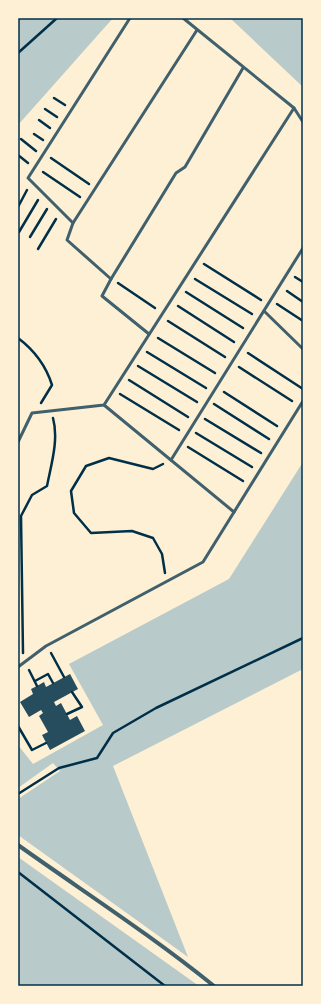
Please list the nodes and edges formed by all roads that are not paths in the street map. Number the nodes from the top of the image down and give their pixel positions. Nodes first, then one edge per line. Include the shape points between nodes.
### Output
1 (130, 18) edge
2 (183, 18) edge
3 (197, 30) junction
4 (243, 68) junction
5 (294, 108) junction
6 (303, 122) edge
7 (73, 223) junction
8 (303, 248) edge
9 (112, 279) junction
10 (264, 311) junction
11 (149, 333) junction
12 (303, 348) edge
13 (303, 400) edge
14 (104, 405) junction
15 (18, 442) edge
16 (171, 460) junction
17 (234, 512) junction
18 (18, 667) edge
19 (18, 845) edge
20 (214, 986) edge

1 - 7 lane via 28,178
2 - 3 lane
3 - 4 lane
3 - 7 lane
4 - 5 lane
4 - 9 lane via 185,167 176,173
5 - 6 lane
5 - 11 lane
7 - 9 lane via 67,240
8 - 10 lane
9 - 11 lane via 102,296
10 - 12 lane
10 - 16 lane
11 - 14 lane
13 - 17 lane
14 - 15 lane via 32,412
14 - 16 lane
16 - 17 lane
17 - 18 lane via 202,562 46,646
19 - 20 street via 107,906

